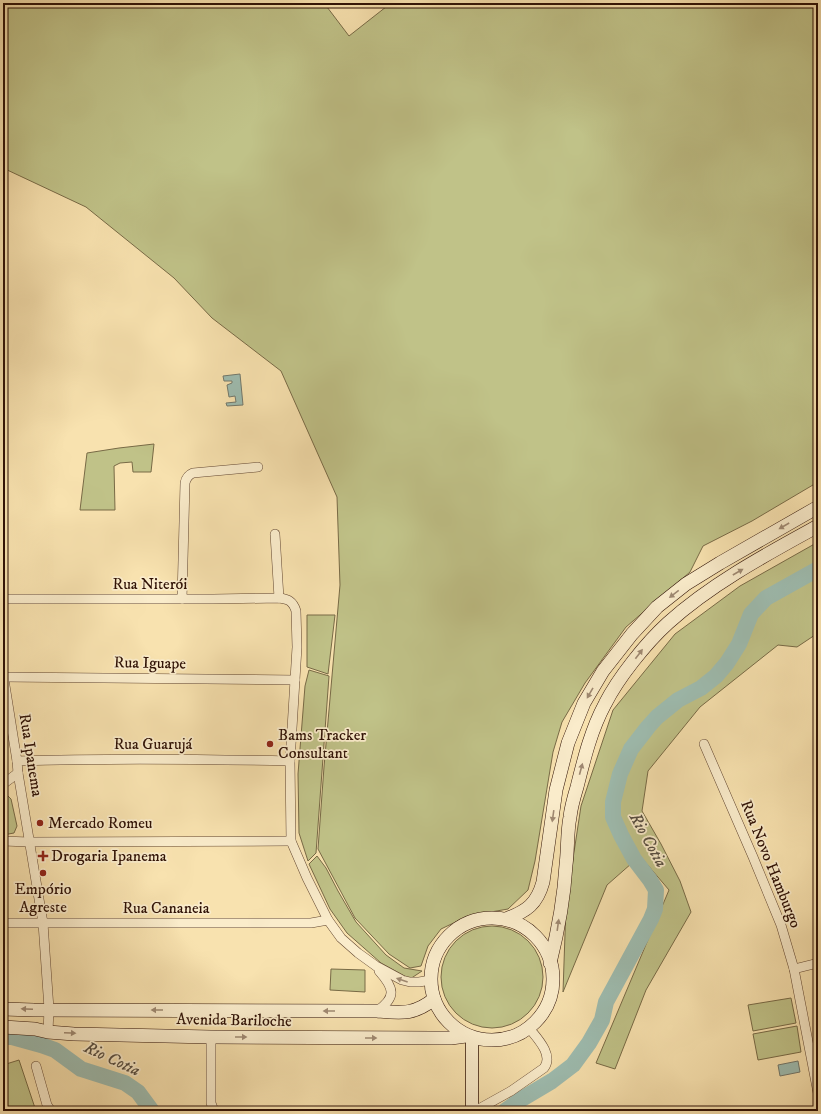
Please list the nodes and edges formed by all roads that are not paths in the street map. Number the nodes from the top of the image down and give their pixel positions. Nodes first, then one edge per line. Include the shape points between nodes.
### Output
1 (258, 467) dead end
2 (818, 507) edge
3 (818, 526) edge
4 (275, 534) dead end
5 (279, 598) junction
6 (3, 599) edge
7 (182, 599) junction
8 (3, 675) edge
9 (295, 680) junction
10 (704, 744) dead end
11 (290, 761) junction
12 (17, 762) junction
13 (18, 773) junction
14 (3, 784) edge
15 (3, 841) edge
16 (291, 841) junction
17 (29, 842) junction
18 (506, 919) junction
19 (328, 920) junction
20 (3, 923) edge
21 (43, 923) junction
22 (550, 963) junction
23 (818, 963) edge
24 (376, 966) junction
25 (794, 968) junction
26 (431, 980) junction
27 (434, 999) junction
28 (3, 1009) edge
29 (49, 1010) junction
30 (377, 1011) junction
31 (3, 1027) edge
32 (529, 1028) junction
33 (48, 1032) junction
34 (211, 1037) junction
35 (469, 1037) junction
36 (36, 1066) dead end
37 (818, 1093) edge
38 (51, 1111) edge
39 (214, 1111) edge
40 (474, 1111) edge
41 (537, 1111) edge
42 (544, 1111) edge

1 - 7 street via 193,473 186,478
2 -> 18 main road via 686,584 657,608 632,634 603,671 584,703 568,742 556,790 541,891 530,907
22 -> 3 main road via 557,933 570,817 581,769 605,704 621,677 646,645 696,601 731,576
4 - 5 street
5 - 7 street, Rua Niterói
5 - 9 street, Rua Niterói via 291,601 296,611
6 - 7 street, Rua Niterói
8 - 9 street, Rua Iguape
8 - 12 street, Rua Ipanema
9 - 11 street
10 - 25 street, Rua Novo Hamburgo via 781,925
11 - 12 street, Rua Guarujá via 89,759
11 - 16 street
12 - 13 street, Rua Ipanema
13 - 14 street
13 - 17 street, Rua Ipanema
15 - 17 street
16 - 17 street
16 - 19 street
17 - 21 street, Rua Ipanema
18 - 22 main road via 521,925 534,935 544,948
18 - 26 main road via 490,918 460,927 438,950 432,964
19 - 21 street, Rua Cananeia via 303,924
19 - 24 street via 342,938
20 - 21 street, Rua Cananeia
21 - 29 street, Rua Ipanema
22 - 32 main road via 551,992 539,1018
23 - 25 street
26 -> 24 street via 402,980
24 - 30 street via 391,990 386,1005
25 - 37 street, Rua Novo Hamburgo
26 - 27 main road
27 - 30 main road, Avenida Bariloche via 426,1006 411,1012
27 - 35 main road via 444,1016
29 -> 28 main road, Avenida Bariloche
30 -> 29 main road, Avenida Bariloche
29 - 33 street, Rua Ipanema
31 - 33 main road, Avenida Bariloche
32 - 35 main road via 511,1038 492,1041
32 - 40 street via 546,1051 544,1068 511,1091
33 -> 34 main road, Avenida Bariloche
34 -> 35 main road, Avenida Bariloche
34 - 39 street via 211,1103
35 - 40 street
36 - 38 street
41 - 42 street

